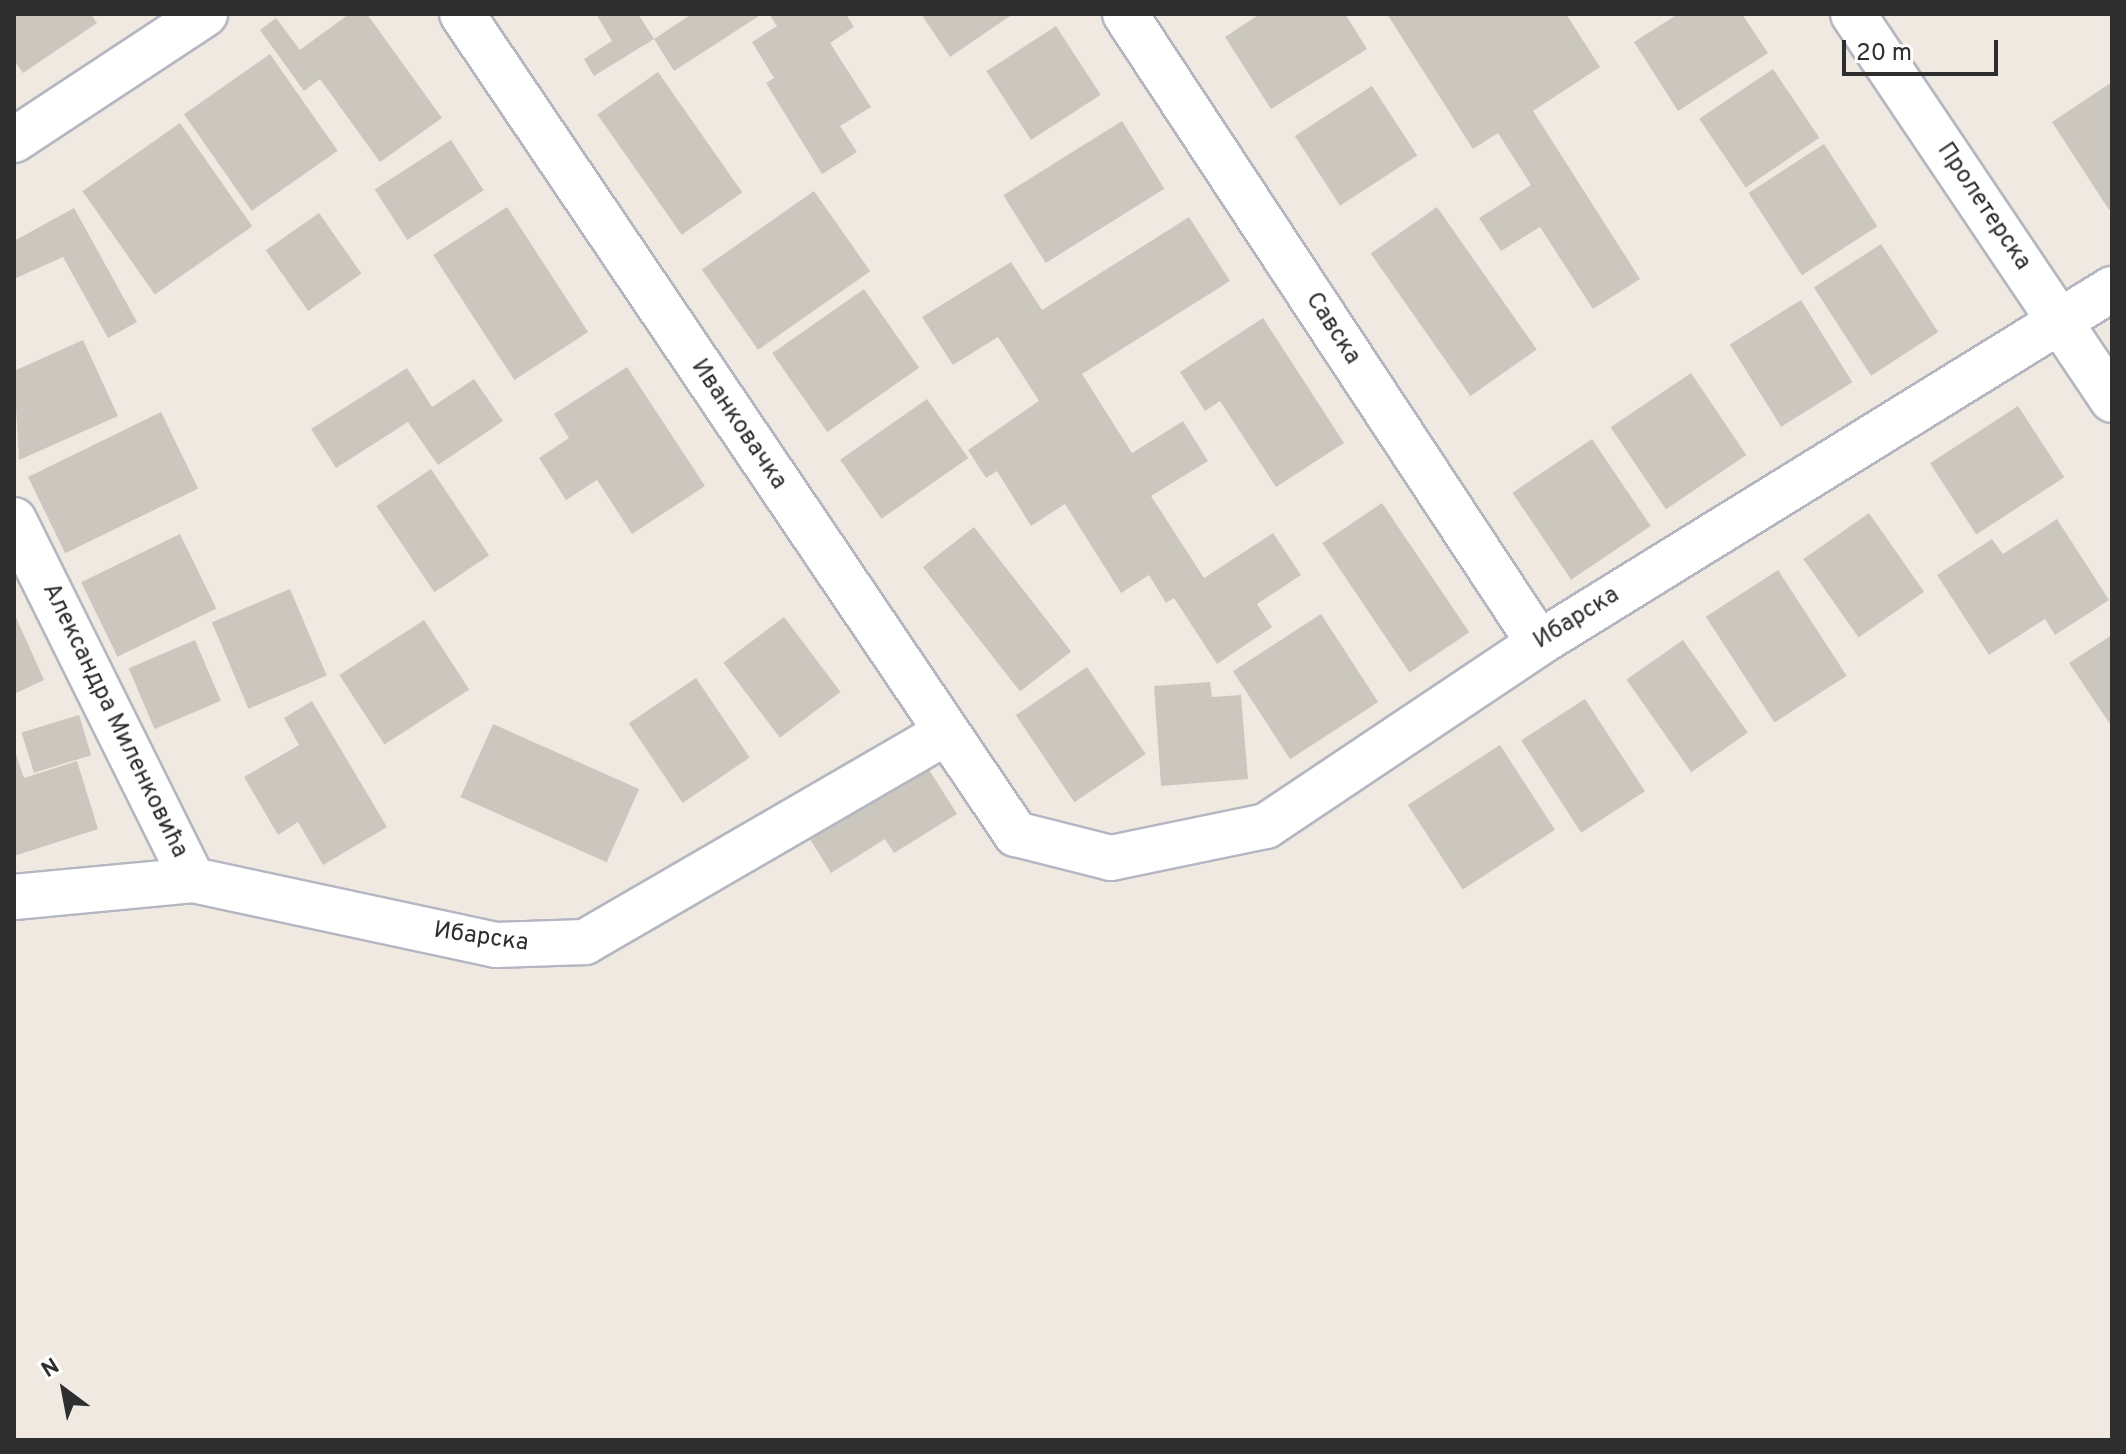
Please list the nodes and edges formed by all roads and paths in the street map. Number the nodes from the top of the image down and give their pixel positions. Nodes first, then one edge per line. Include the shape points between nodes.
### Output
1 (205, 14) edge
2 (462, 14) edge
3 (1125, 14) edge
4 (1853, 14) edge
5 (14, 140) edge
6 (2112, 289) edge
7 (2060, 321) junction
8 (2112, 400) edge
9 (14, 520) edge
10 (1539, 643) junction
11 (945, 733) junction
12 (1016, 834) joint
13 (193, 880) junction
14 (14, 897) edge

1 - 5 street
2 - 11 street, Иванковачка
3 - 10 street, Савска
4 - 7 street, Пролетерска
6 - 7 street, Ибарска
7 - 8 street, Пролетерска
7 - 10 street, Ибарска
9 - 13 street, Александра Миленковића
10 - 12 street, Ибарска via 1266,826 1111,858
11 - 12 street, Иванковачка
11 - 13 street, Ибарска via 585,942 496,945
13 - 14 street, Ибарска

